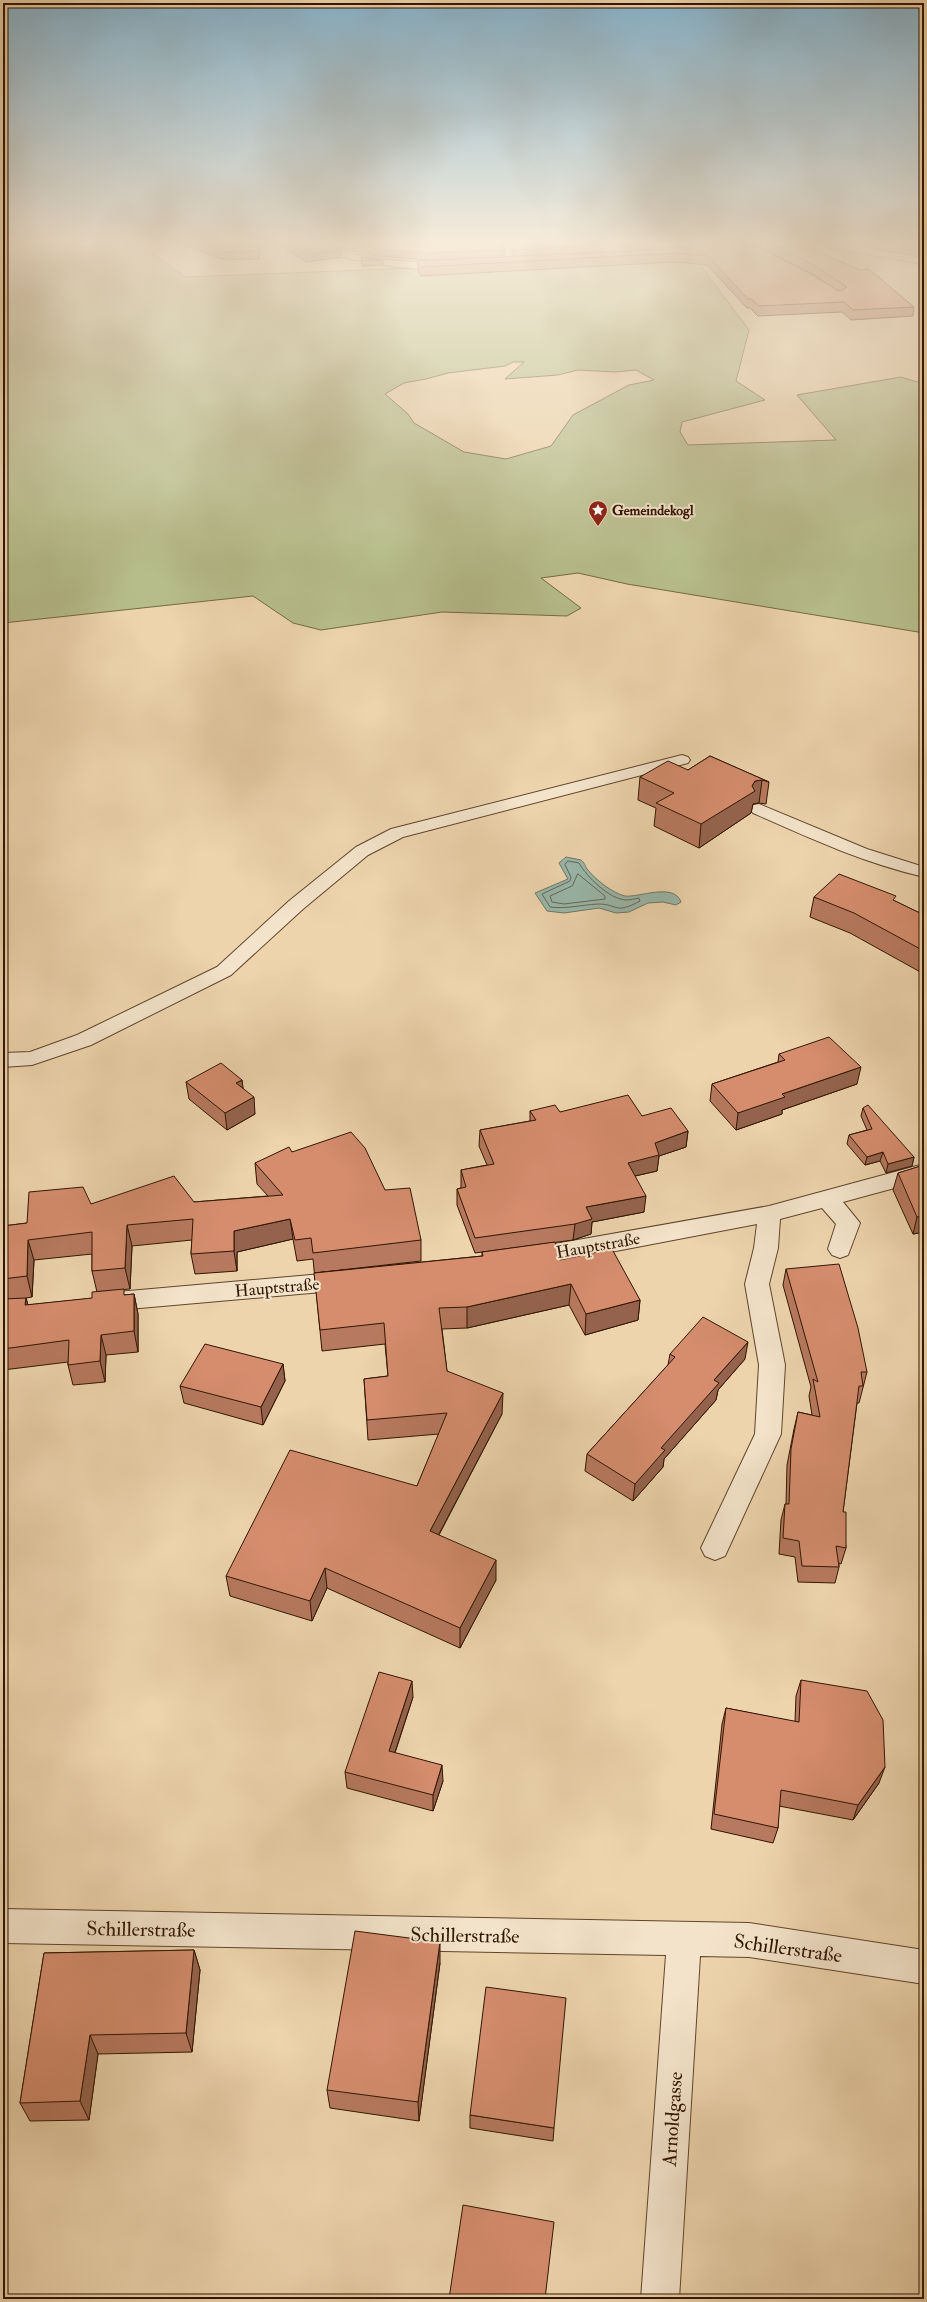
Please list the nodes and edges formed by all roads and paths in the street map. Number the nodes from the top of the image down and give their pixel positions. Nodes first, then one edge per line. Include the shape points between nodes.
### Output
1 (682, 760) dead end
2 (759, 809) dead end
3 (924, 872) edge
4 (3, 1060) edge
5 (924, 1172) edge
6 (826, 1198) junction
7 (769, 1214) junction
8 (840, 1249) dead end
9 (505, 1260) edge
10 (365, 1279) edge
11 (82, 1304) edge
12 (715, 1548) dead end
13 (3, 1926) edge
14 (684, 1938) junction
15 (924, 1968) edge
16 (660, 2299) edge

1 - 4 street via 397,832 362,851 296,905 224,971 84,1040 32,1058
2 - 3 street via 831,841 903,868
5 - 6 street, Hauptstraße
6 - 7 street, Hauptstraße
6 - 8 street via 848,1223
7 - 9 street, Hauptstraße
7 - 12 street via 766,1248 757,1284 772,1365 768,1434
10 - 11 street, Hauptstraße
13 - 14 street, Schillerstraße
14 - 15 street, Schillerstraße via 749,1940
14 - 16 street, Arnoldgasse

